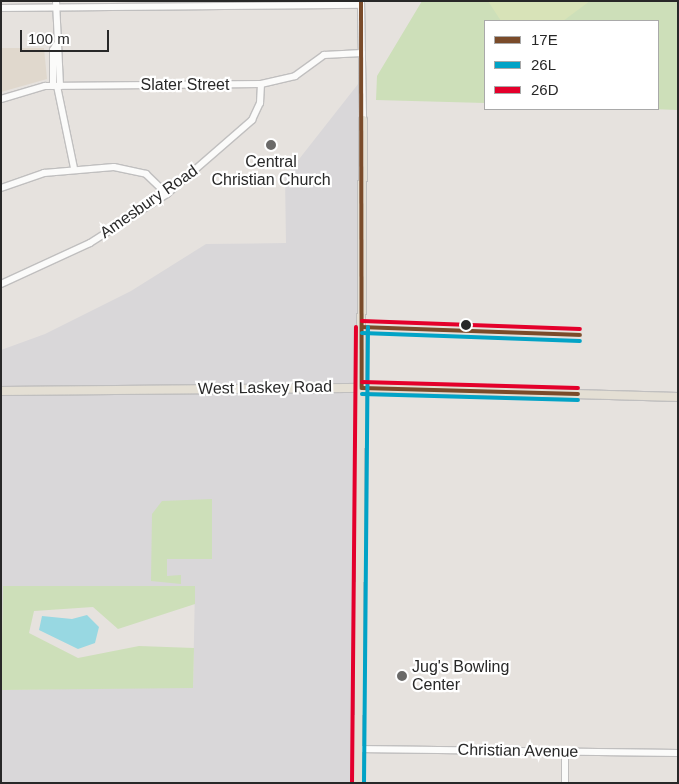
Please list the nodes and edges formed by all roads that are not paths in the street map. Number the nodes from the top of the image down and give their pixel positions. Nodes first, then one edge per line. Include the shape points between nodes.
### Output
1 (361, 3) edge
2 (56, 4) edge
3 (140, 4) edge
4 (1, 8) edge
5 (362, 53) junction
6 (261, 84) junction
7 (57, 86) junction
8 (1, 99) edge
9 (362, 120) joint
10 (74, 168) junction
11 (1, 188) edge
12 (167, 194) junction
13 (1, 284) edge
14 (362, 388) junction
15 (1, 391) edge
16 (678, 397) edge
17 (358, 749) junction
18 (565, 752) junction
19 (678, 753) edge
20 (358, 783) edge
21 (564, 783) edge

1 - 3 street
1 - 5 street
2 - 3 street
2 - 4 street
2 - 7 street via 56,45 53,50
5 - 6 street, Slater Street via 324,55 295,76
5 - 9 street
6 - 7 street, Slater Street
6 - 12 street, Amesbury Road via 260,103 252,120
7 - 8 street, Slater Street via 21,91
7 - 10 street
9 - 14 main road
10 - 11 street via 30,177
10 - 12 street via 131,168 157,181
12 - 13 street, Amesbury Road via 90,243
14 - 15 main road, West Laskey Road
14 - 16 main road, West Laskey Road
14 - 17 main road
17 - 18 street, Christian Avenue
17 - 20 main road
18 - 19 street, Christian Avenue
18 - 21 street

